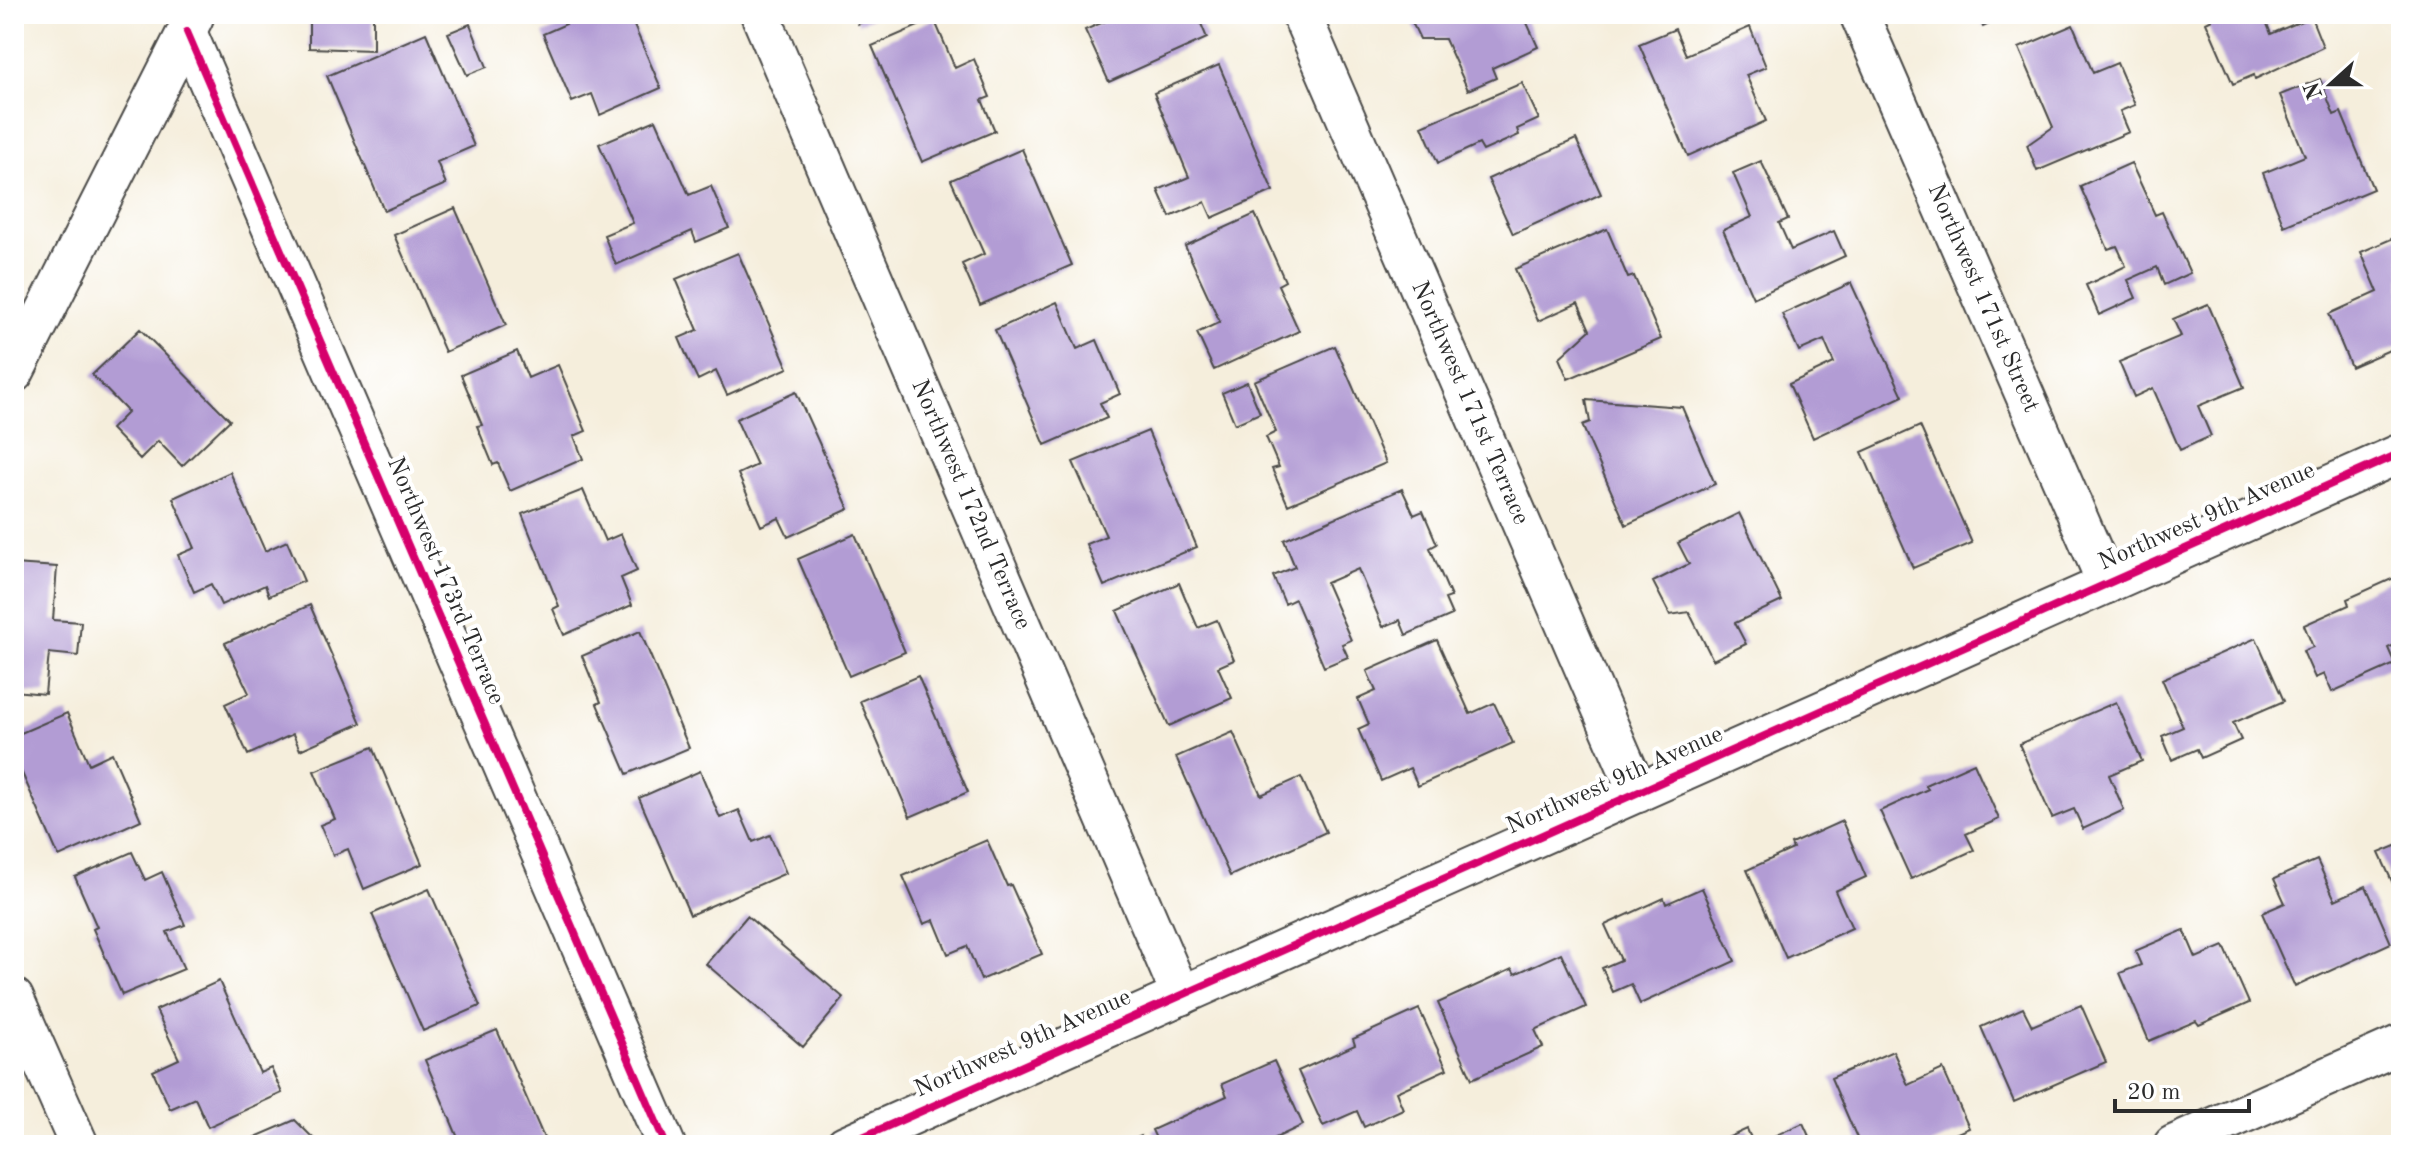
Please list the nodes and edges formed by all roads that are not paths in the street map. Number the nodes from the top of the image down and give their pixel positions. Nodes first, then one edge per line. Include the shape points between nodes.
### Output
1 (760, 14) edge
2 (1301, 14) edge
3 (1859, 14) edge
4 (191, 23) edge
5 (14, 373) edge
6 (2401, 453) edge
7 (2107, 584) junction
8 (1638, 793) junction
9 (1181, 996) junction
10 (14, 998) edge
11 (2401, 1044) edge
12 (79, 1145) edge
13 (666, 1145) edge
14 (845, 1145) edge
15 (2173, 1145) edge

1 - 9 street, Northwest 172nd Terrace
2 - 8 street, Northwest 171st Terrace
3 - 7 street, Northwest 171st Street
4 - 5 street
4 - 13 street, Northwest 173rd Terrace
6 - 7 street, Northwest 9th Avenue
7 - 8 street, Northwest 9th Avenue
8 - 9 street, Northwest 9th Avenue
9 - 14 street, Northwest 9th Avenue
10 - 12 street
11 - 15 street

